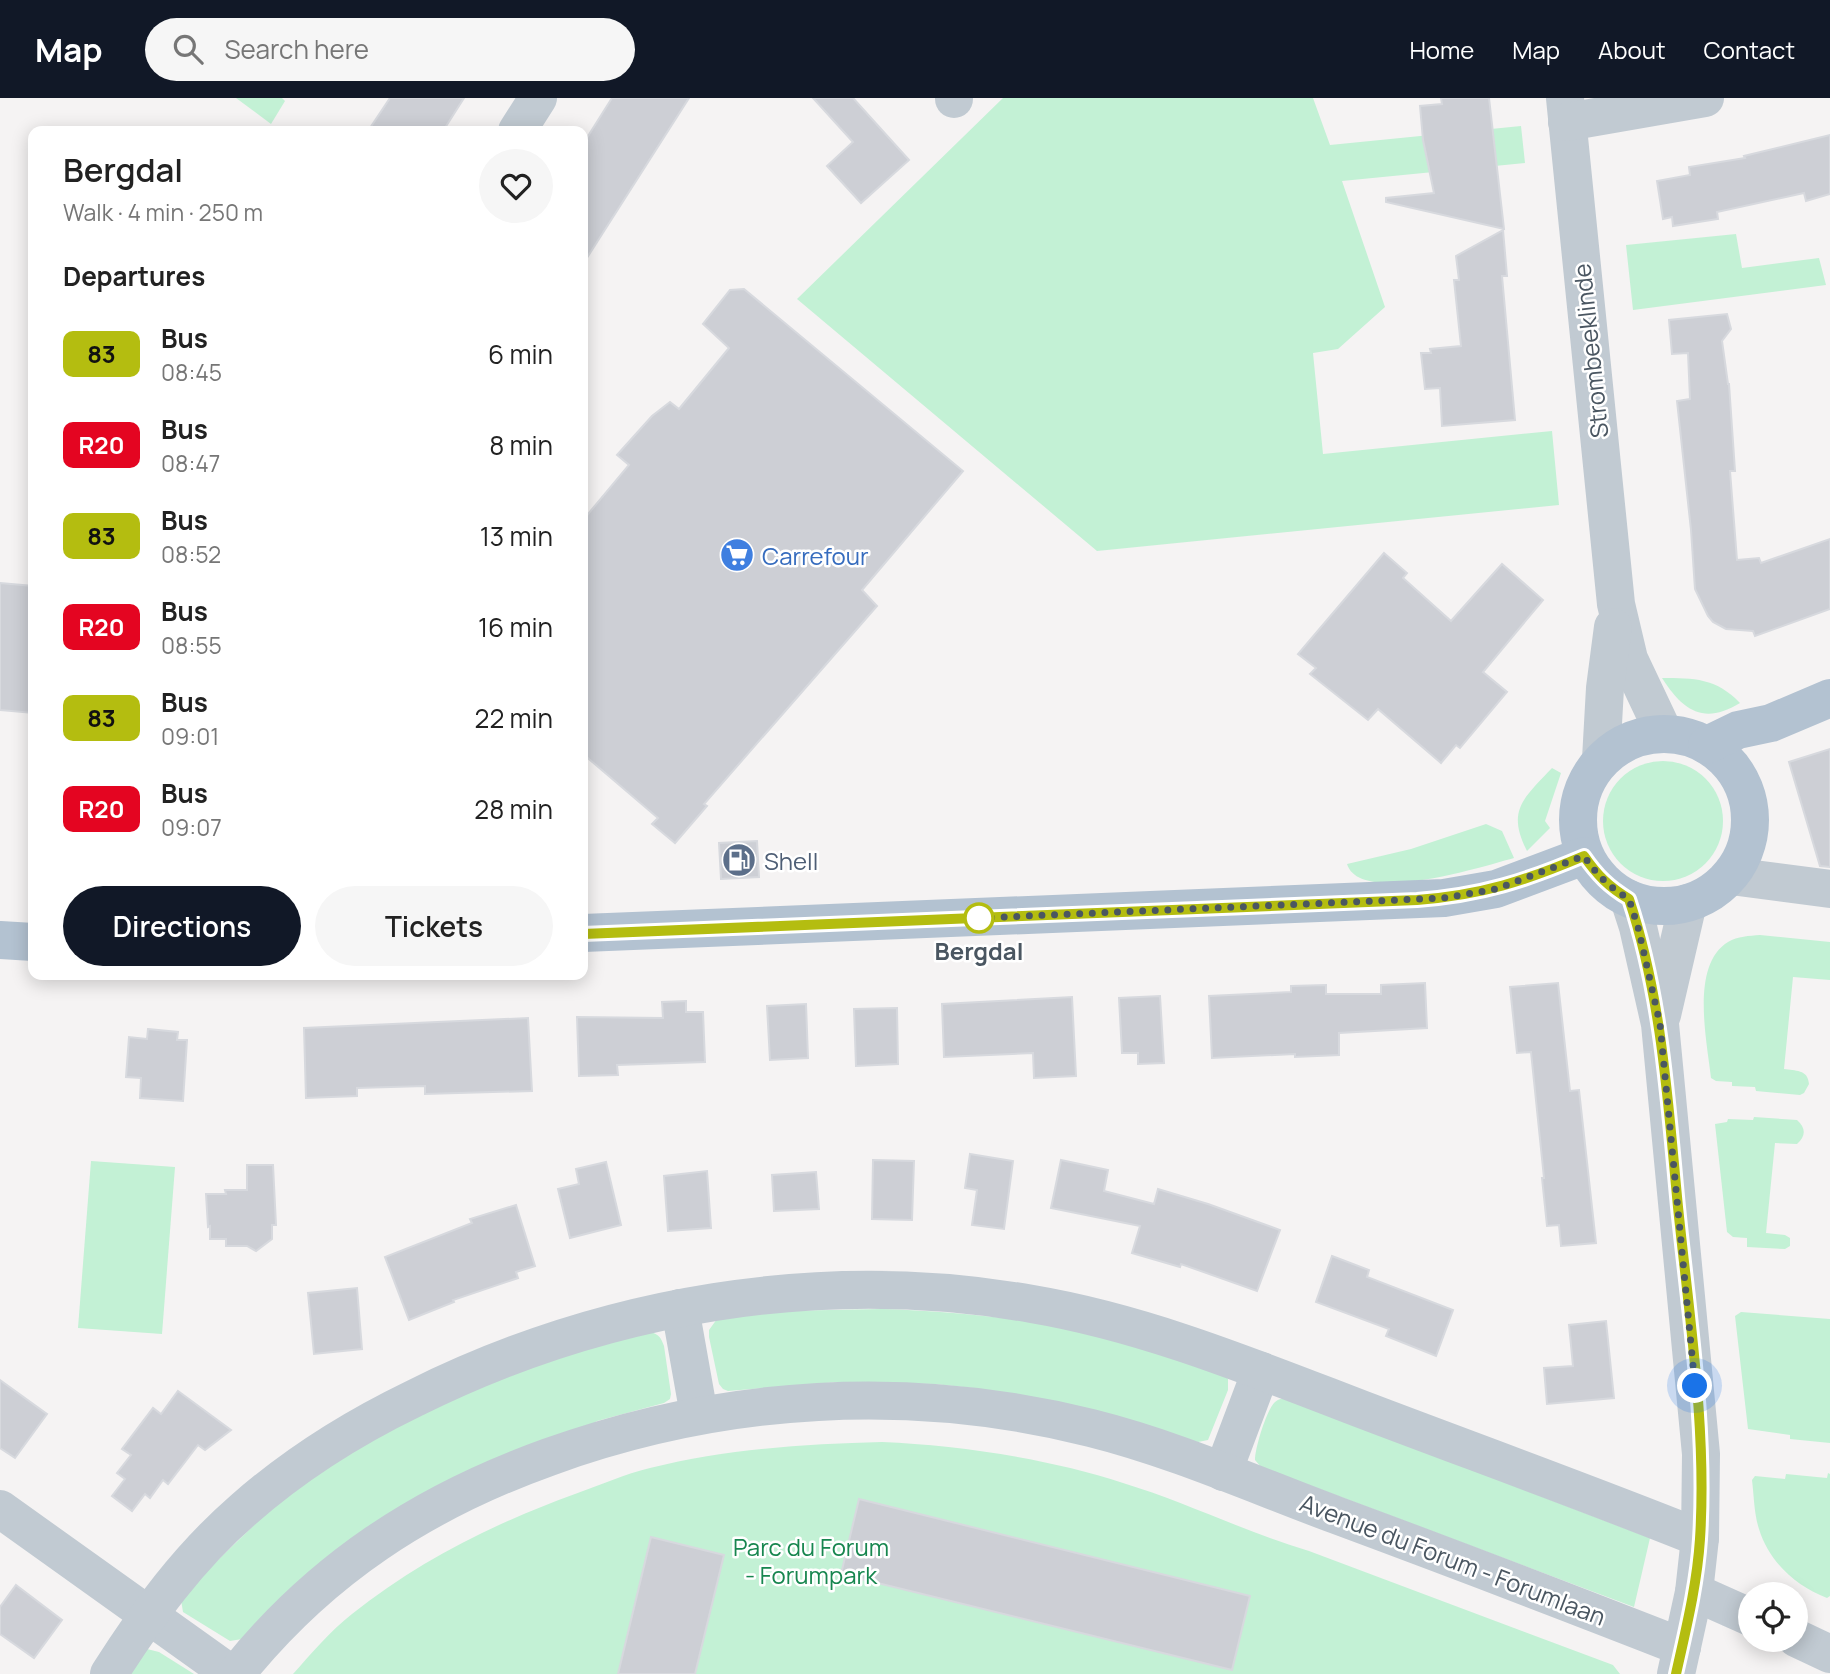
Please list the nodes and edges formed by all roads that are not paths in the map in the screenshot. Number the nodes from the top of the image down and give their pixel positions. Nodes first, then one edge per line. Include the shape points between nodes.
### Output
1 (538, 98) edge
2 (1706, 98) edge
3 (1566, 110) edge
4 (520, 126) edge
5 (1616, 604) junction
6 (1830, 698) edge
7 (1770, 723) junction
8 (1664, 733) junction
9 (1707, 745) junction
10 (1601, 759) junction
11 (1746, 792) junction
12 (1584, 856) junction
13 (1731, 876) junction
14 (1830, 889) edge
15 (1629, 899) junction
16 (1688, 904) junction
17 (588, 933) edge
18 (0, 940) edge
19 (28, 942) edge
20 (1660, 1024) junction
21 (680, 1308) junction
22 (1261, 1371) junction
23 (699, 1415) junction
24 (1223, 1472) junction
25 (0, 1509) edge
26 (1700, 1538) junction
27 (1694, 1592) junction
28 (1738, 1612) edge
29 (148, 1615) junction
30 (1808, 1644) edge
31 (1830, 1654) edge
32 (1679, 1661) edge
33 (109, 1674) edge
34 (233, 1674) edge

1 - 4 street
2 - 3 street
3 - 5 street, Strombeeklinde
5 - 8 street, Strombeeklinde via 1629,659
5 - 10 street, Strombeeklinde
6 - 7 main road
7 - 9 main road via 1738,730
7 - 11 main road
8 - 9 main road
8 - 10 main road via 1641,736
9 - 11 main road via 1725,758
10 - 12 main road via 1589,776 1577,815
11 - 13 main road via 1750,831
12 - 15 main road via 1603,881
12 - 17 main road via 1496,889 1417,900
13 - 14 street
13 - 16 main road
15 - 16 main road via 1648,906
15 - 20 street
16 - 20 street
18 - 19 main road
20 - 26 street via 1701,1454
21 - 22 street via 801,1292 980,1296 1120,1324
21 - 23 street
21 - 29 street via 559,1337 508,1356 437,1386 352,1431 277,1481 240,1513
22 - 24 street
22 - 26 street
23 - 24 street, Avenue du Forum - Forumlaan via 854,1401 986,1407 1096,1429
23 - 34 street, Avenue du Forum - Forumlaan via 596,1440 447,1499 334,1574
24 - 32 street, Avenue du Forum - Forumlaan
25 - 29 street, Avenue du Forum - Forumlaan
26 - 27 street
27 - 28 street
27 - 32 street
29 - 33 street
29 - 34 street, Avenue du Forum - Forumlaan
30 - 31 street

